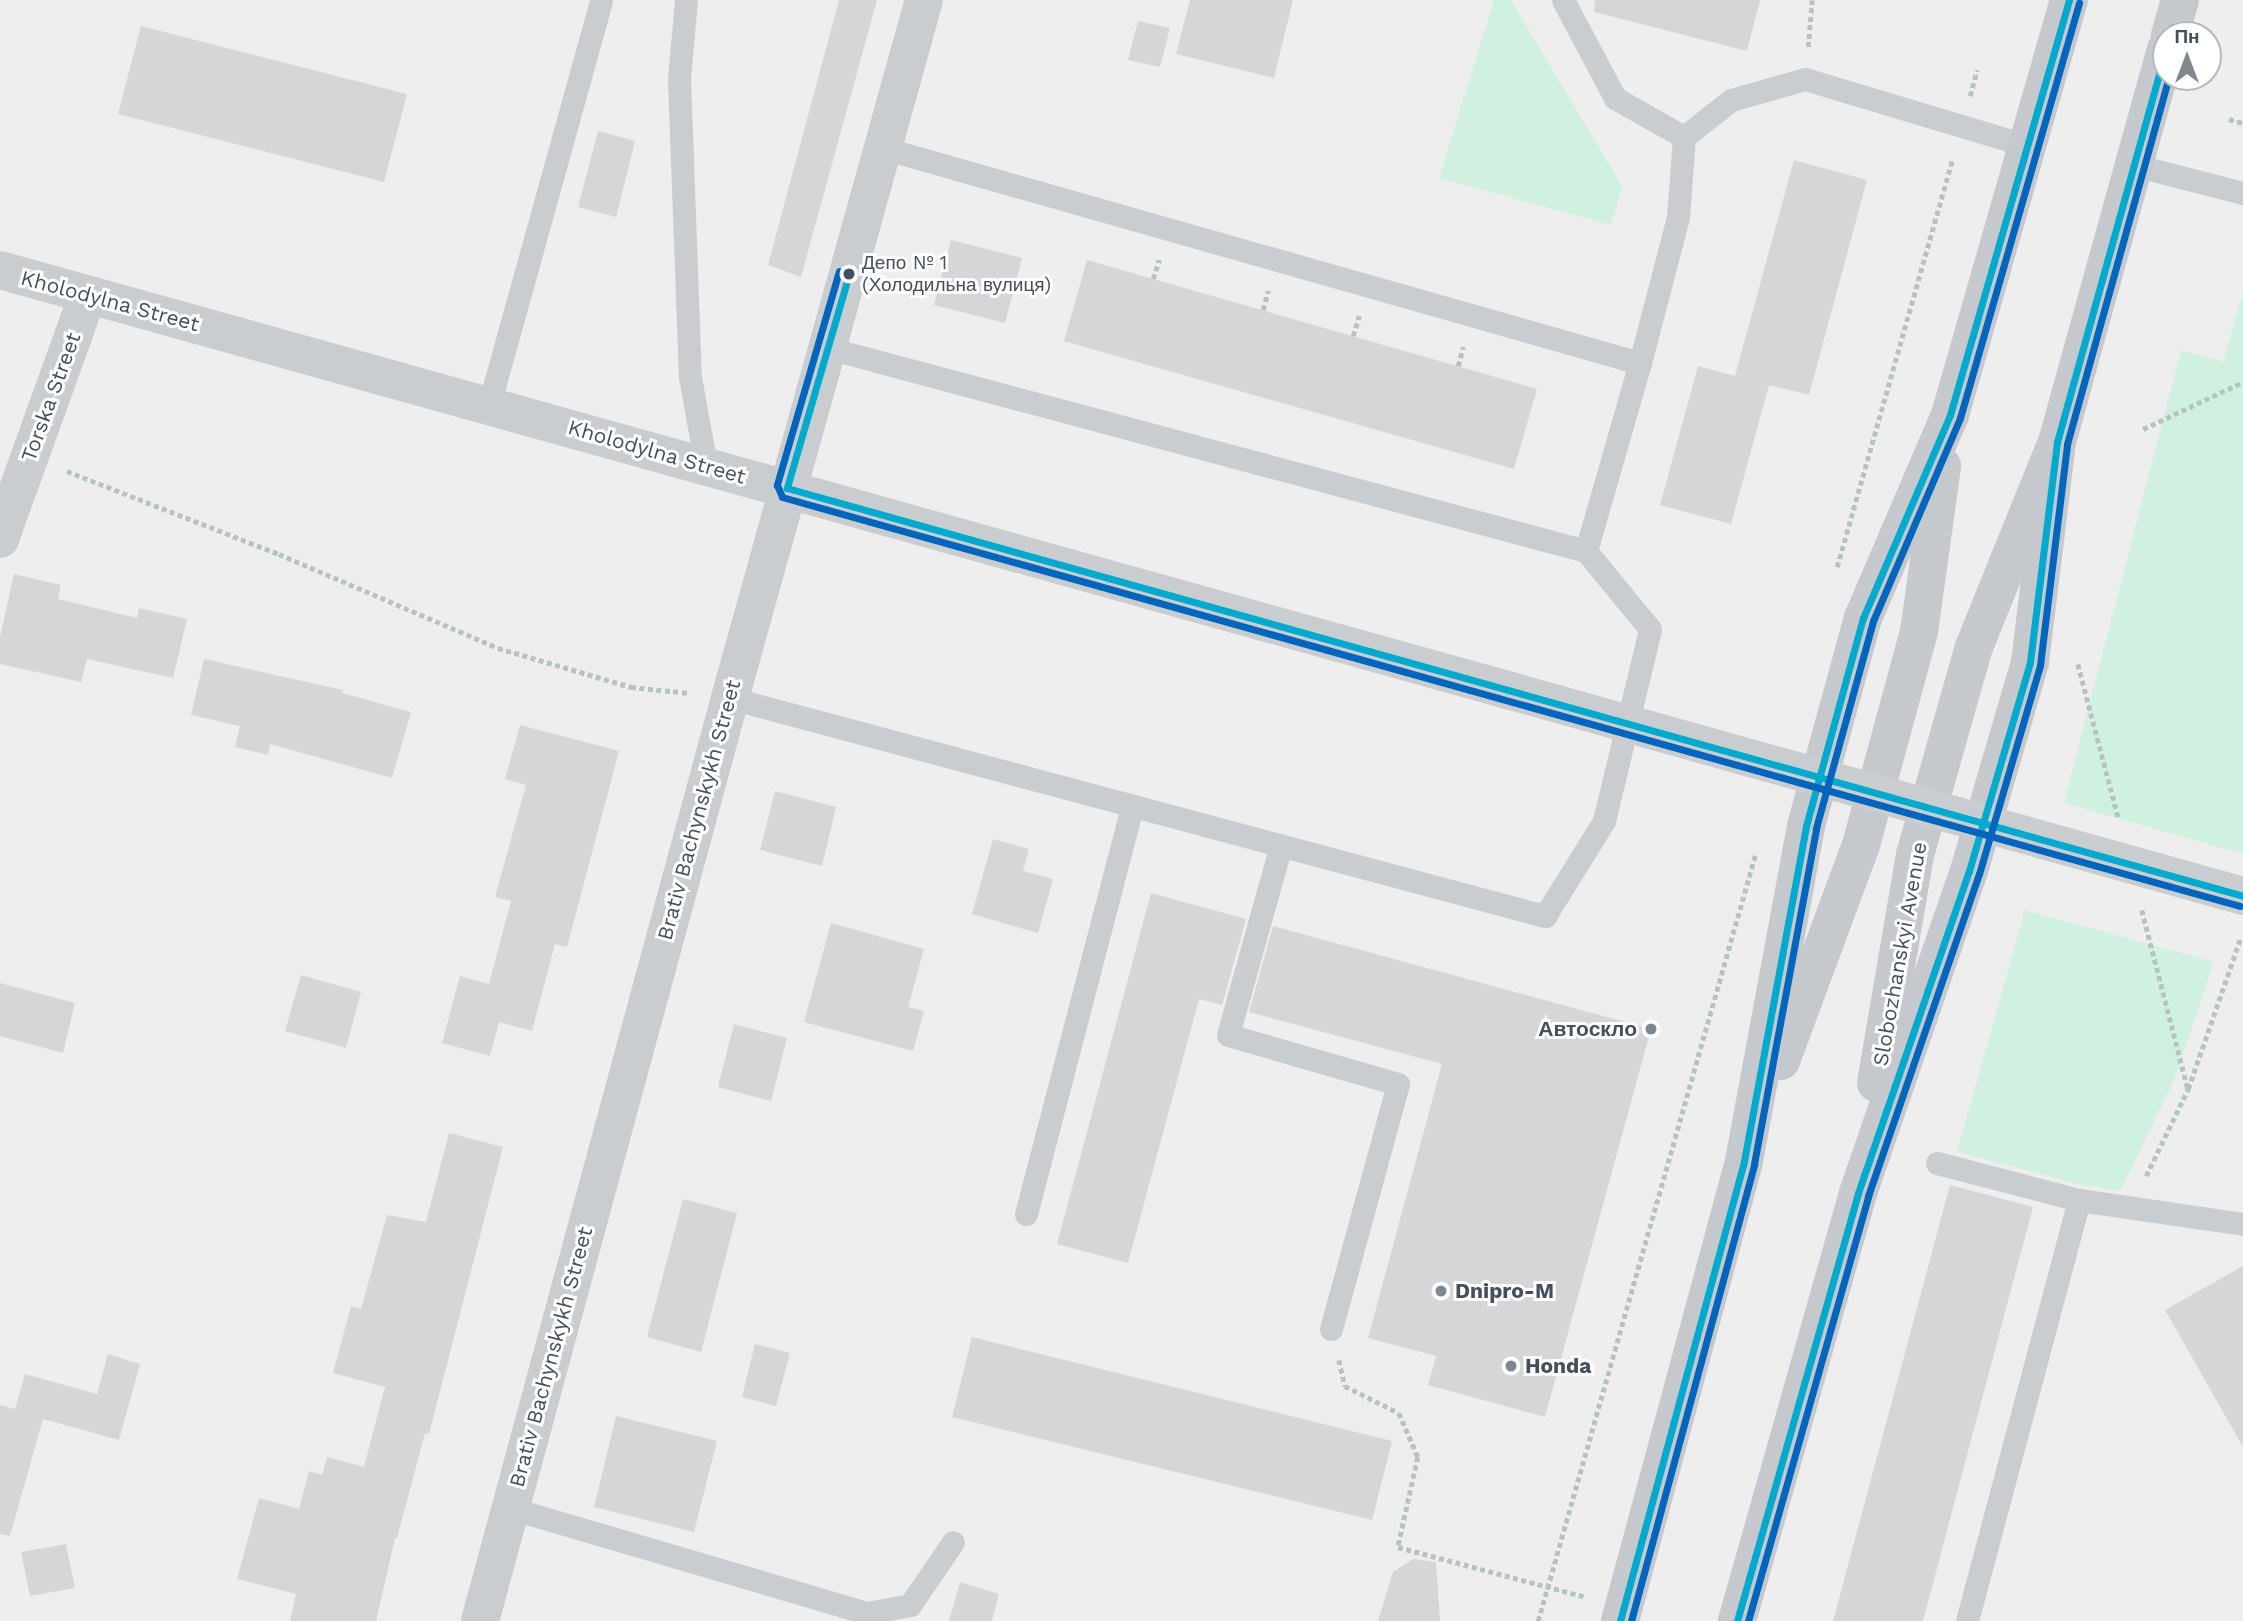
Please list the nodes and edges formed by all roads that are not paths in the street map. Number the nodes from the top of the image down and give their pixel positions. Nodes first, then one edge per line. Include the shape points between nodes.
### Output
1 (601, 0) edge
2 (686, 0) edge
3 (924, 0) edge
4 (1563, 0) edge
5 (2069, 0) edge
6 (2180, 0) edge
7 (2174, 21) edge
8 (2155, 91) edge
9 (1684, 137) junction
10 (2028, 146) junction
11 (883, 148) junction
12 (2134, 165) junction
13 (2243, 193) edge
14 (0, 270) edge
15 (88, 295) junction
16 (828, 348) junction
17 (1640, 363) junction
18 (489, 405) junction
19 (1950, 415) junction
20 (2057, 442) junction
21 (706, 466) junction
22 (787, 488) junction
23 (1, 532) edge
24 (1586, 551) junction
25 (730, 698) junction
26 (1132, 806) junction
27 (1281, 845) junction
28 (2243, 896) edge
29 (1744, 1161) junction
30 (1937, 1163) dead end
31 (1858, 1192) junction
32 (2079, 1200) junction
33 (1026, 1214) dead end
34 (2243, 1224) edge
35 (1331, 1329) road end
36 (510, 1508) junction
37 (953, 1542) dead end
38 (480, 1621) edge
39 (1620, 1621) edge
40 (1737, 1621) edge
41 (1967, 1621) edge

1 - 18 lane
2 - 21 lane via 679,79 690,377
3 - 11 street, Brativ Bachynskykh Street
4 - 9 lane via 1615,98
5 - 10 main road
6 - 7 main road
8 - 12 main road, Slobozhanskyi Avenue
9 - 10 lane via 1731,100 1805,79
9 - 17 lane via 1678,216
10 - 19 main road
11 - 16 street, Brativ Bachynskykh Street
11 - 17 lane
12 - 13 lane
12 - 20 main road, Slobozhanskyi Avenue
14 - 15 street, Kholodylna Street
15 - 18 street, Kholodylna Street
15 - 23 street, Torska Street
16 - 22 street, Brativ Bachynskykh Street
16 - 24 lane
17 - 24 lane
18 - 21 street, Kholodylna Street
19 - 29 main road via 1919,632 1865,832
19 - 29 main road via 1860,631 1806,825
20 - 31 main road, Slobozhanskyi Avenue via 2030,662 1969,871
20 - 31 main road, Slobozhanskyi Avenue via 1974,647 1915,855
21 - 22 street, Kholodylna Street
22 - 25 street, Brativ Bachynskykh Street
22 - 28 street, Kholodylna Street, bridge
24 - 27 lane via 1650,629 1604,821 1545,916
25 - 26 lane
25 - 36 street, Brativ Bachynskykh Street
26 - 27 lane
26 - 33 lane
27 - 35 lane via 1228,1035 1398,1084
29 - 39 main road
30 - 32 lane
31 - 40 main road, Slobozhanskyi Avenue
32 - 34 lane
32 - 41 lane
36 - 37 lane via 867,1613 910,1605
36 - 38 street, Brativ Bachynskykh Street

